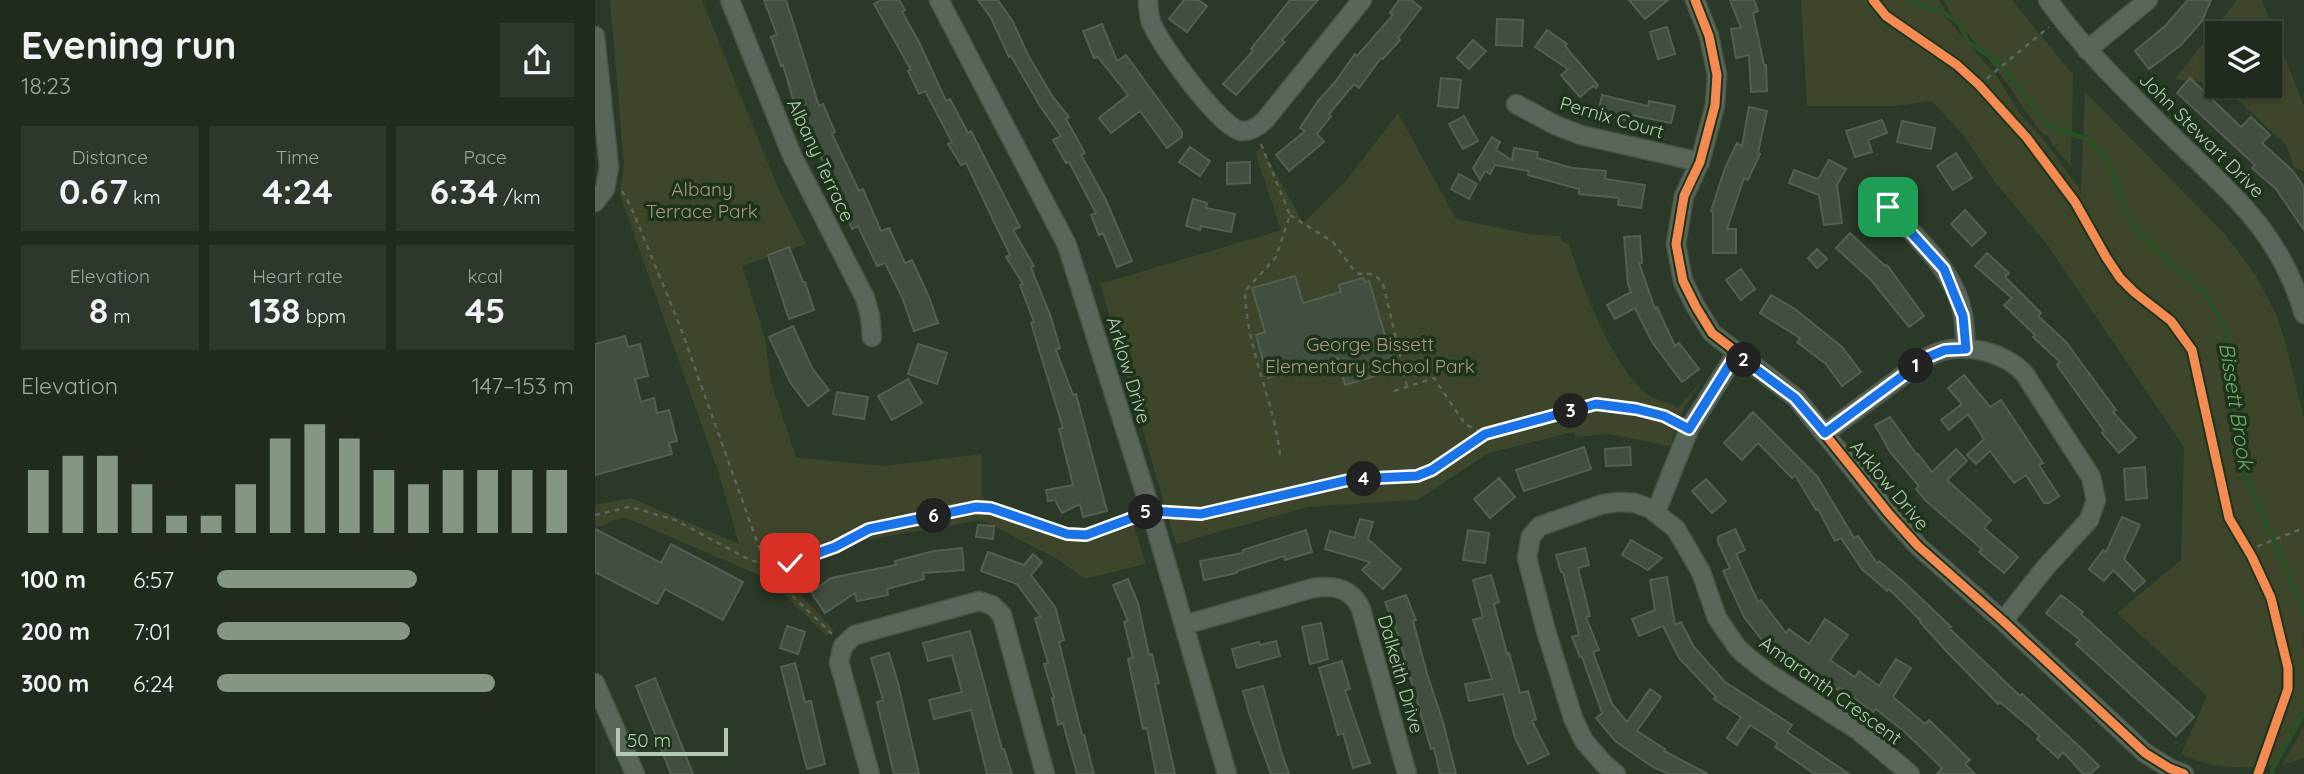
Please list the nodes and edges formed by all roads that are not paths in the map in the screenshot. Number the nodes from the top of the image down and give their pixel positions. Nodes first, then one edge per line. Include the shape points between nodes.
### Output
1 (730, 0) edge
2 (939, 0) edge
3 (1148, 0) edge
4 (1362, 0) edge
5 (1695, 0) edge
6 (2048, 0) edge
7 (2148, 0) edge
8 (595, 36) edge
9 (2087, 50) junction
10 (1515, 104) dead end
11 (1700, 162) junction
12 (595, 202) edge
13 (1888, 207) dead end
14 (2304, 314) edge
15 (872, 337) dead end
16 (1966, 349) junction
17 (1736, 354) junction
18 (1825, 433) junction
19 (1656, 512) junction
20 (2003, 621) junction
21 (1184, 625) junction
22 (595, 683) edge
23 (635, 774) edge
24 (870, 774) edge
25 (1045, 774) edge
26 (1227, 774) edge
27 (1407, 774) edge
28 (1616, 774) edge
29 (1910, 774) edge
30 (2183, 774) edge

1 - 15 street, Albany Terrace via 791,153 865,298
2 - 21 street, Arklow Drive via 1067,245
3 - 4 street via 1155,29 1188,79 1221,119 1238,130 1255,128 1265,120
5 - 11 street, Arklow Drive via 1717,75 1715,105
6 - 9 street, John Stewart Drive
7 - 9 street
8 - 12 street via 609,167 605,189
9 - 14 street, John Stewart Drive via 2252,214 2276,247
10 - 11 street, Pernix Court via 1581,135
11 - 17 street, Arklow Drive via 1684,195 1676,244 1683,281 1712,333
13 - 16 street via 1944,269 1963,316
16 - 18 street via 1928,357
16 - 20 street via 1998,356 2024,373 2096,491 2089,520
17 - 18 street, Arklow Drive via 1795,398
17 - 19 street via 1689,429
18 - 20 street, Arklow Drive via 1902,530
19 - 28 street, Amaranth Crescent via 1635,503 1603,504 1539,526 1527,550 1573,718 1584,741
19 - 29 street, Amaranth Crescent via 1687,545 1717,618 1737,647 1768,673 1859,731
20 - 30 street, Arklow Drive via 2145,753
21 - 26 street, Arklow Drive
21 - 27 street, Dalkeith Drive via 1313,589 1331,586 1347,592 1361,609
22 - 23 street
24 - 25 street via 839,662 846,642 861,633 975,602 996,607 1003,618

